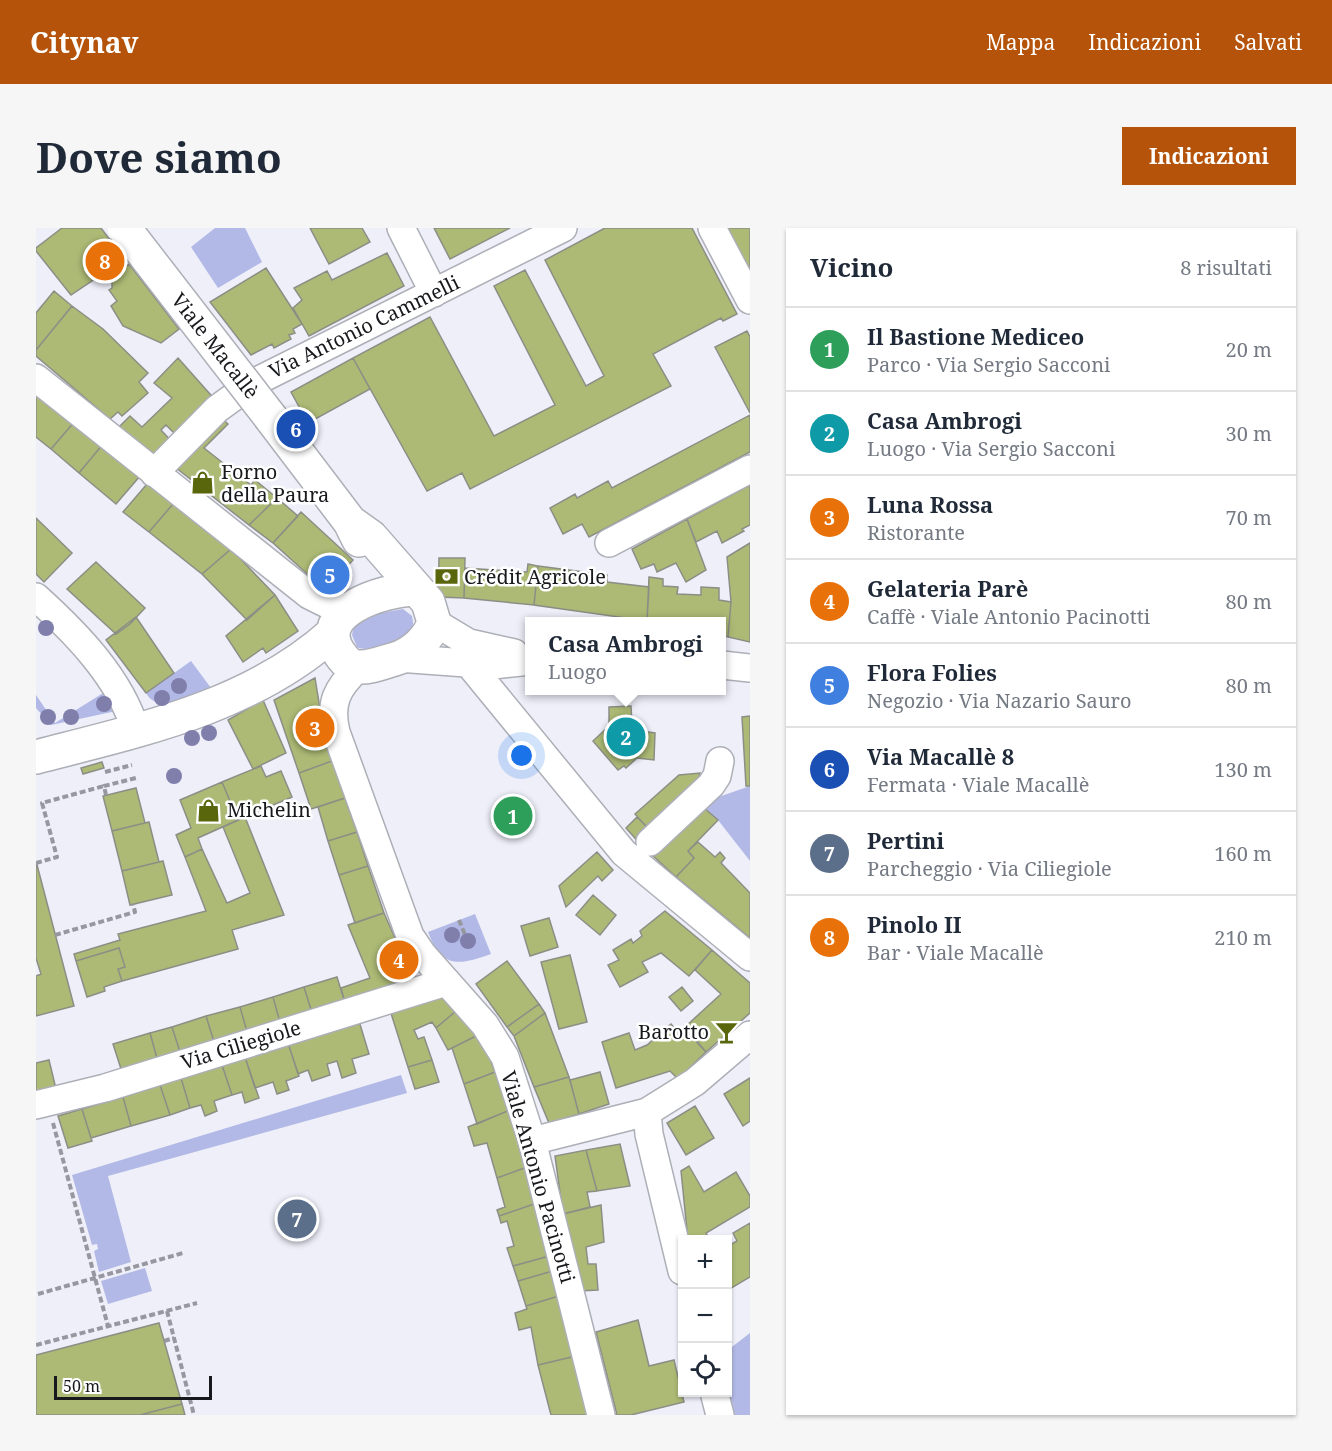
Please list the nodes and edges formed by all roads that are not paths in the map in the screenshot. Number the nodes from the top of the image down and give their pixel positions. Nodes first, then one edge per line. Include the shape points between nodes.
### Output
1 (124, 228) edge
2 (401, 228) edge
3 (563, 228) edge
4 (712, 228) edge
5 (434, 293) junction
6 (750, 300) edge
7 (36, 378) edge
8 (750, 469) edge
9 (154, 473) junction
10 (350, 522) junction
11 (609, 543) dead end
12 (414, 589) junction
13 (36, 597) edge
14 (434, 622) junction
15 (350, 633) junction
16 (525, 655) edge
17 (398, 658) junction
18 (525, 662) edge
19 (469, 664) junction
20 (726, 665) edge
21 (750, 668) edge
22 (135, 731) junction
23 (36, 757) edge
24 (720, 761) dead end
25 (650, 842) dead end
26 (750, 957) edge
27 (446, 982) junction
28 (750, 1035) edge
29 (42, 1104) edge
30 (647, 1112) junction
31 (532, 1141) junction
32 (678, 1254) edge
33 (715, 1397) edge
34 (601, 1415) edge
35 (720, 1415) edge

1 - 10 main road, Viale Macallè, bridge
2 - 5 street
3 - 5 street, Via Antonio Cammelli
4 - 6 street
5 - 9 street, Via Antonio Cammelli via 276,370 230,398
7 - 9 street
8 - 11 street
9 - 15 street via 309,595 331,605
10 - 12 main road, Viale Macallè via 371,537
10 - 15 main road, Viale Macallè via 369,562 371,582
12 - 14 main road, Viale Macallè via 428,602
12 - 15 main road via 396,591
13 - 22 street via 108,675 126,701
14 - 16 street via 469,643
14 - 17 main road via 424,639
15 - 17 main road
15 - 22 main road via 315,655 198,713
15 - 27 street, Viale Antonio Pacinotti via 333,702 336,732 410,936
17 - 19 street
18 - 19 street
19 - 26 street via 624,853
20 - 21 street
22 - 23 main road
24 - 25 street via 711,784
27 - 29 street, Via Ciliegiole
27 - 31 street, Viale Antonio Pacinotti via 499,1046
28 - 30 street via 695,1082
30 - 31 street
30 - 32 street
31 - 34 street, Viale Antonio Pacinotti
33 - 35 street

